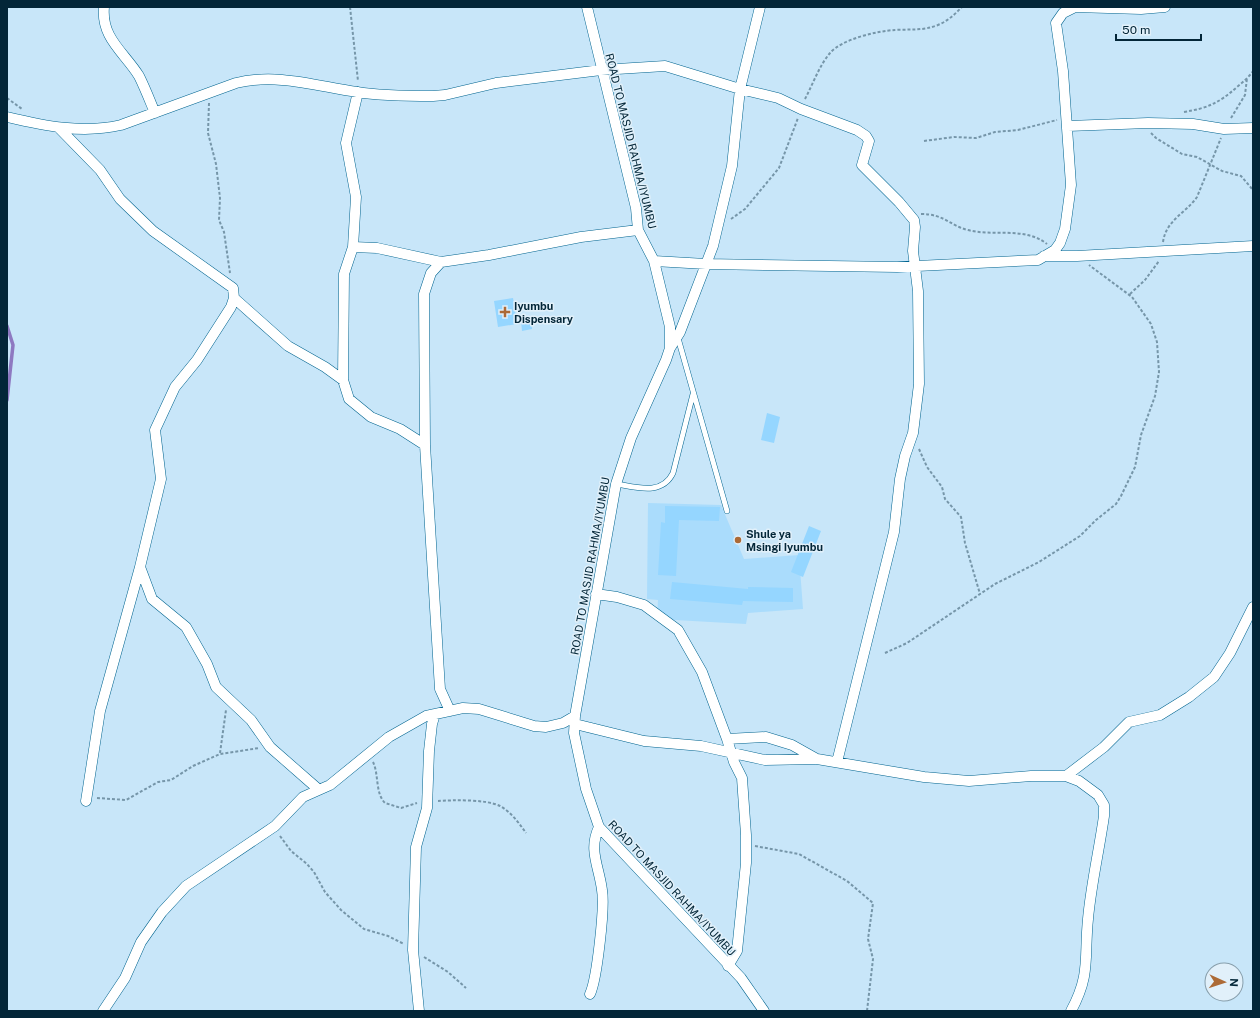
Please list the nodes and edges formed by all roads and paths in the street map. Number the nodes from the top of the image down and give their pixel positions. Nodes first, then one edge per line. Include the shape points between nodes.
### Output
1 (104, 7) edge
2 (350, 7) edge
3 (587, 7) edge
4 (760, 7) edge
5 (962, 7) edge
6 (1165, 7) edge
7 (1066, 9) edge
8 (601, 70) junction
9 (1252, 72) edge
10 (1253, 77) edge
11 (1248, 78) dead end
12 (740, 89) junction
13 (210, 92) junction
14 (358, 92) junction
15 (801, 109) junction
16 (155, 113) junction
17 (7, 117) edge
18 (1148, 123) junction
19 (1068, 126) junction
20 (59, 128) junction
21 (1253, 128) edge
22 (1224, 129) junction
23 (1211, 164) junction
24 (1253, 190) edge
25 (910, 214) junction
26 (719, 220) junction
27 (638, 230) junction
28 (1253, 246) edge
29 (353, 247) junction
30 (1054, 250) junction
31 (1162, 250) junction
32 (1044, 256) junction
33 (1077, 256) junction
34 (654, 261) junction
35 (441, 262) junction
36 (706, 264) junction
37 (915, 267) junction
38 (234, 293) junction
39 (1130, 294) junction
40 (678, 338) junction
41 (670, 348) junction
42 (343, 380) junction
43 (694, 393) junction
44 (913, 433) junction
45 (424, 445) junction
46 (616, 484) junction
47 (727, 511) dead end
48 (140, 567) junction
49 (596, 594) junction
50 (980, 594) junction
51 (1253, 607) edge
52 (885, 654) dead end
53 (227, 699) junction
54 (450, 711) junction
55 (435, 714) junction
56 (575, 720) junction
57 (727, 739) junction
58 (270, 747) junction
59 (731, 752) junction
60 (220, 754) junction
61 (817, 759) junction
62 (836, 762) junction
63 (1066, 776) junction
64 (318, 789) junction
65 (86, 801) joint
66 (275, 826) junction
67 (599, 827) junction
68 (746, 843) junction
69 (413, 950) junction
70 (728, 966) junction
71 (466, 988) dead end
72 (590, 994) dead end
73 (104, 1011) edge
74 (419, 1011) edge
75 (764, 1011) edge
76 (867, 1011) edge
77 (1071, 1011) edge

1 - 16 street via 103,19 108,34 138,76
2 - 14 path via 358,69
3 - 8 street, ROAD TO MASJID RAHMA/IYUMBU
4 - 12 street
5 - 15 path via 949,19 929,28 888,31 839,45 825,60
6 - 7 street
7 - 19 street via 1056,23
8 - 12 street via 665,66
8 - 14 street via 496,83 445,95 412,96
8 - 27 street, ROAD TO MASJID RAHMA/IYUMBU via 636,208
9 - 10 path
11 - 22 path via 1246,95
12 - 15 street via 766,94
12 - 26 street via 732,166
13 - 14 street via 236,83 266,79
13 - 16 street
13 - 38 path via 208,132 218,181 219,220 224,232
14 - 29 street via 346,143 356,197
15 - 25 street via 841,123 866,136 869,141 862,165
15 - 26 path via 774,176 733,218
16 - 20 street via 103,129
17 - 20 street
18 - 19 street
18 - 22 street via 1194,124
18 - 23 path via 1151,133 1156,138 1182,154 1197,157
19 - 30 street via 1072,185 1065,229 1060,243
20 - 38 street via 100,170 120,199 153,231
21 - 22 street
22 - 23 path
23 - 24 path via 1222,171 1241,176
23 - 31 path via 1197,197 1166,229
25 - 30 path via 941,217 968,230 1030,235 1039,238
25 - 37 street via 915,227
26 - 36 street
27 - 34 street, ROAD TO MASJID RAHMA/IYUMBU
27 - 35 street via 581,237
28 - 31 street
29 - 35 street via 377,248
29 - 42 street via 344,274
30 - 32 street
31 - 33 street
31 - 39 path via 1160,260
32 - 33 street
32 - 37 street via 1038,260
33 - 39 path
34 - 36 street
34 - 41 street, ROAD TO MASJID RAHMA/IYUMBU via 670,327
35 - 45 street via 431,273 424,294
36 - 37 street
36 - 40 street
37 - 44 street via 918,291 918,384
38 - 42 street via 288,346 326,366
38 - 48 street via 231,307 197,360 175,388 155,430 161,479
39 - 50 path via 1151,324 1157,342 1159,368 1155,396 1141,435 1135,467 1121,496 1116,504 1080,536
40 - 41 street
40 - 43 lane
41 - 46 street, ROAD TO MASJID RAHMA/IYUMBU via 636,425
42 - 45 street via 349,399 371,417 400,429
43 - 46 lane via 673,473 666,483 660,487 644,489
43 - 47 lane
44 - 50 path via 927,467 942,487 945,499 961,517 965,543
44 - 62 street via 900,479 894,532
45 - 54 street via 440,689
46 - 49 street, ROAD TO MASJID RAHMA/IYUMBU
48 - 53 street via 152,599 186,627 207,664 216,687
48 - 65 street via 100,711
49 - 56 street, ROAD TO MASJID RAHMA/IYUMBU
49 - 57 street via 644,605 678,630 702,672
50 - 52 path via 907,643
51 - 63 street via 1230,653 1214,677 1160,715 1129,722 1104,747
53 - 58 street via 251,720
53 - 60 path
54 - 55 street
54 - 56 street via 479,708 534,726 546,727
55 - 64 street via 426,716 389,737 337,780
55 - 69 street via 430,744 427,808 416,847
56 - 59 street via 644,741 701,746
56 - 67 street, ROAD TO MASJID RAHMA/IYUMBU via 574,733 586,789
57 - 59 street
57 - 61 street via 766,737 792,745
58 - 60 path
58 - 64 street
59 - 61 street via 765,760
59 - 68 street via 744,783
60 - 65 path via 193,766 171,780 158,782 126,800 101,798
61 - 62 street
62 - 63 street via 924,777 969,781
63 - 77 street via 1074,778 1094,791 1104,805 1088,920 1086,974
64 - 66 street via 303,797
66 - 69 path via 282,840 307,864 340,910 364,929 388,936
66 - 73 street via 186,886 162,912 140,942 124,978
67 - 70 street, ROAD TO MASJID RAHMA/IYUMBU
67 - 72 street via 593,844 602,890 601,925
68 - 70 street via 737,951
68 - 76 path via 799,854 847,881 873,902 868,939 873,960
69 - 71 path via 448,972
69 - 74 street
70 - 75 street, ROAD TO MASJID RAHMA/IYUMBU via 746,984

